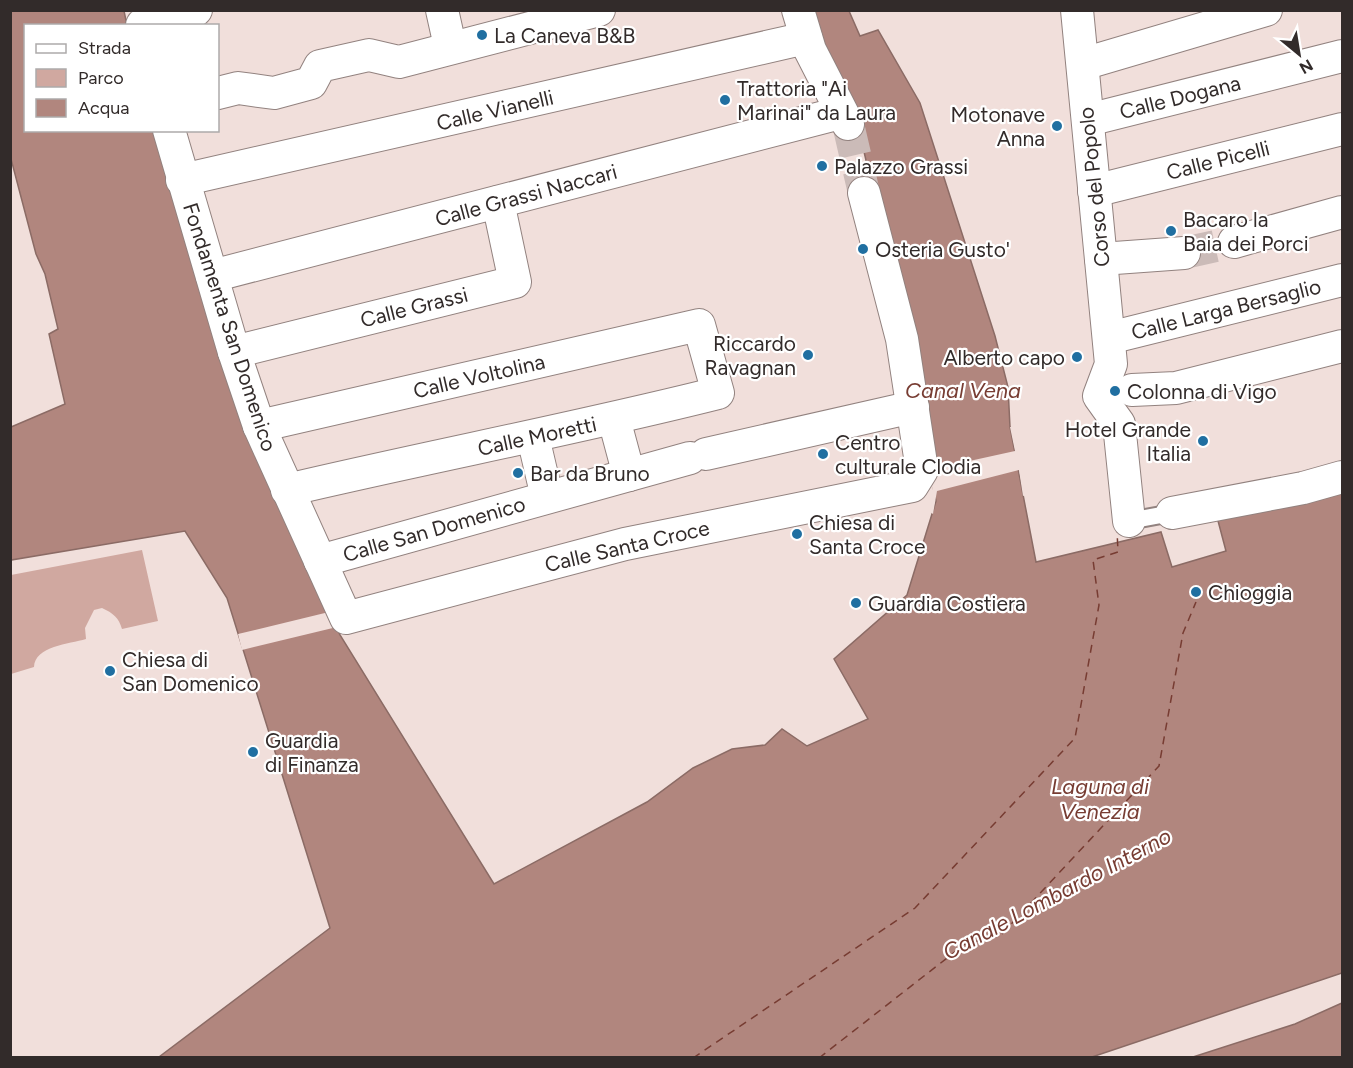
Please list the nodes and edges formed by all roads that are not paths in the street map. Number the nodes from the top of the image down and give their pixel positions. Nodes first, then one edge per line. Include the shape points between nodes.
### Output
1 (196, 10) edge
2 (442, 10) edge
3 (598, 10) edge
4 (1077, 10) edge
5 (1266, 10) edge
6 (147, 24) edge
7 (802, 24) edge
8 (450, 46) junction
9 (1342, 56) edge
10 (1083, 64) junction
11 (219, 93) edge
12 (1088, 120) junction
13 (1342, 129) edge
14 (170, 132) edge
15 (182, 180) junction
16 (1094, 191) junction
17 (864, 193) tunnel mouth
18 (498, 202) junction
19 (1342, 212) edge
20 (1234, 242) tunnel mouth
21 (1184, 253) tunnel mouth
22 (1101, 259) junction
23 (212, 276) junction
24 (1342, 280) edge
25 (699, 325) joint
26 (1342, 346) edge
27 (1110, 351) junction
28 (234, 352) junction
29 (1132, 390) junction
30 (913, 406) junction
31 (614, 419) junction
32 (1119, 424) junction
33 (259, 426) junction
34 (532, 437) junction
35 (629, 475) junction
36 (1342, 477) edge
37 (287, 490) junction
38 (547, 497) junction
39 (1172, 513) joint
40 (1129, 521) joint
41 (320, 561) junction
42 (346, 618) joint

1 - 6 street
2 - 8 street
3 - 8 street
4 - 10 street, Corso del Popolo
5 - 10 street
7 - 15 street, Calle Vianelli
7 - 18 street, Calle Grassi Naccari via 844,118
8 - 11 street via 399,62 369,56 320,66 311,82 274,93 238,88
9 - 12 street, Calle Dogana
10 - 12 street, Corso del Popolo
12 - 16 street, Corso del Popolo
13 - 16 street, Calle Picelli
14 - 15 street, Fondamenta San Domenico
15 - 23 street, Fondamenta San Domenico
16 - 22 street, Corso del Popolo
17 - 30 street via 902,339
18 - 23 street, Calle Grassi Naccari
18 - 28 street, Calle Grassi via 515,282
19 - 20 street
21 - 22 street
22 - 27 street, Corso del Popolo
23 - 28 street, Fondamenta San Domenico
24 - 27 street, Calle Larga Bersaglio
25 - 31 street, Calle Moretti via 718,393
25 - 33 street, Calle Voltolina
26 - 29 street via 1176,387
27 - 29 street
27 - 32 street, Corso del Popolo via 1099,396
28 - 33 street, Fondamenta San Domenico
29 - 32 street, Corso del Popolo
30 - 35 street, Calle San Domenico
30 - 42 street, Calle Santa Croce via 922,470 912,486 625,544
31 - 34 street, Calle Moretti
31 - 35 street
32 - 40 street, Corso del Popolo
33 - 37 street, Fondamenta San Domenico
34 - 37 street, Calle Moretti
34 - 38 street, Calle San Domenico
35 - 38 street, Calle San Domenico
36 - 39 street
37 - 41 street, Fondamenta San Domenico
38 - 41 street, Calle San Domenico
39 - 40 lane
41 - 42 street, Fondamenta San Domenico

